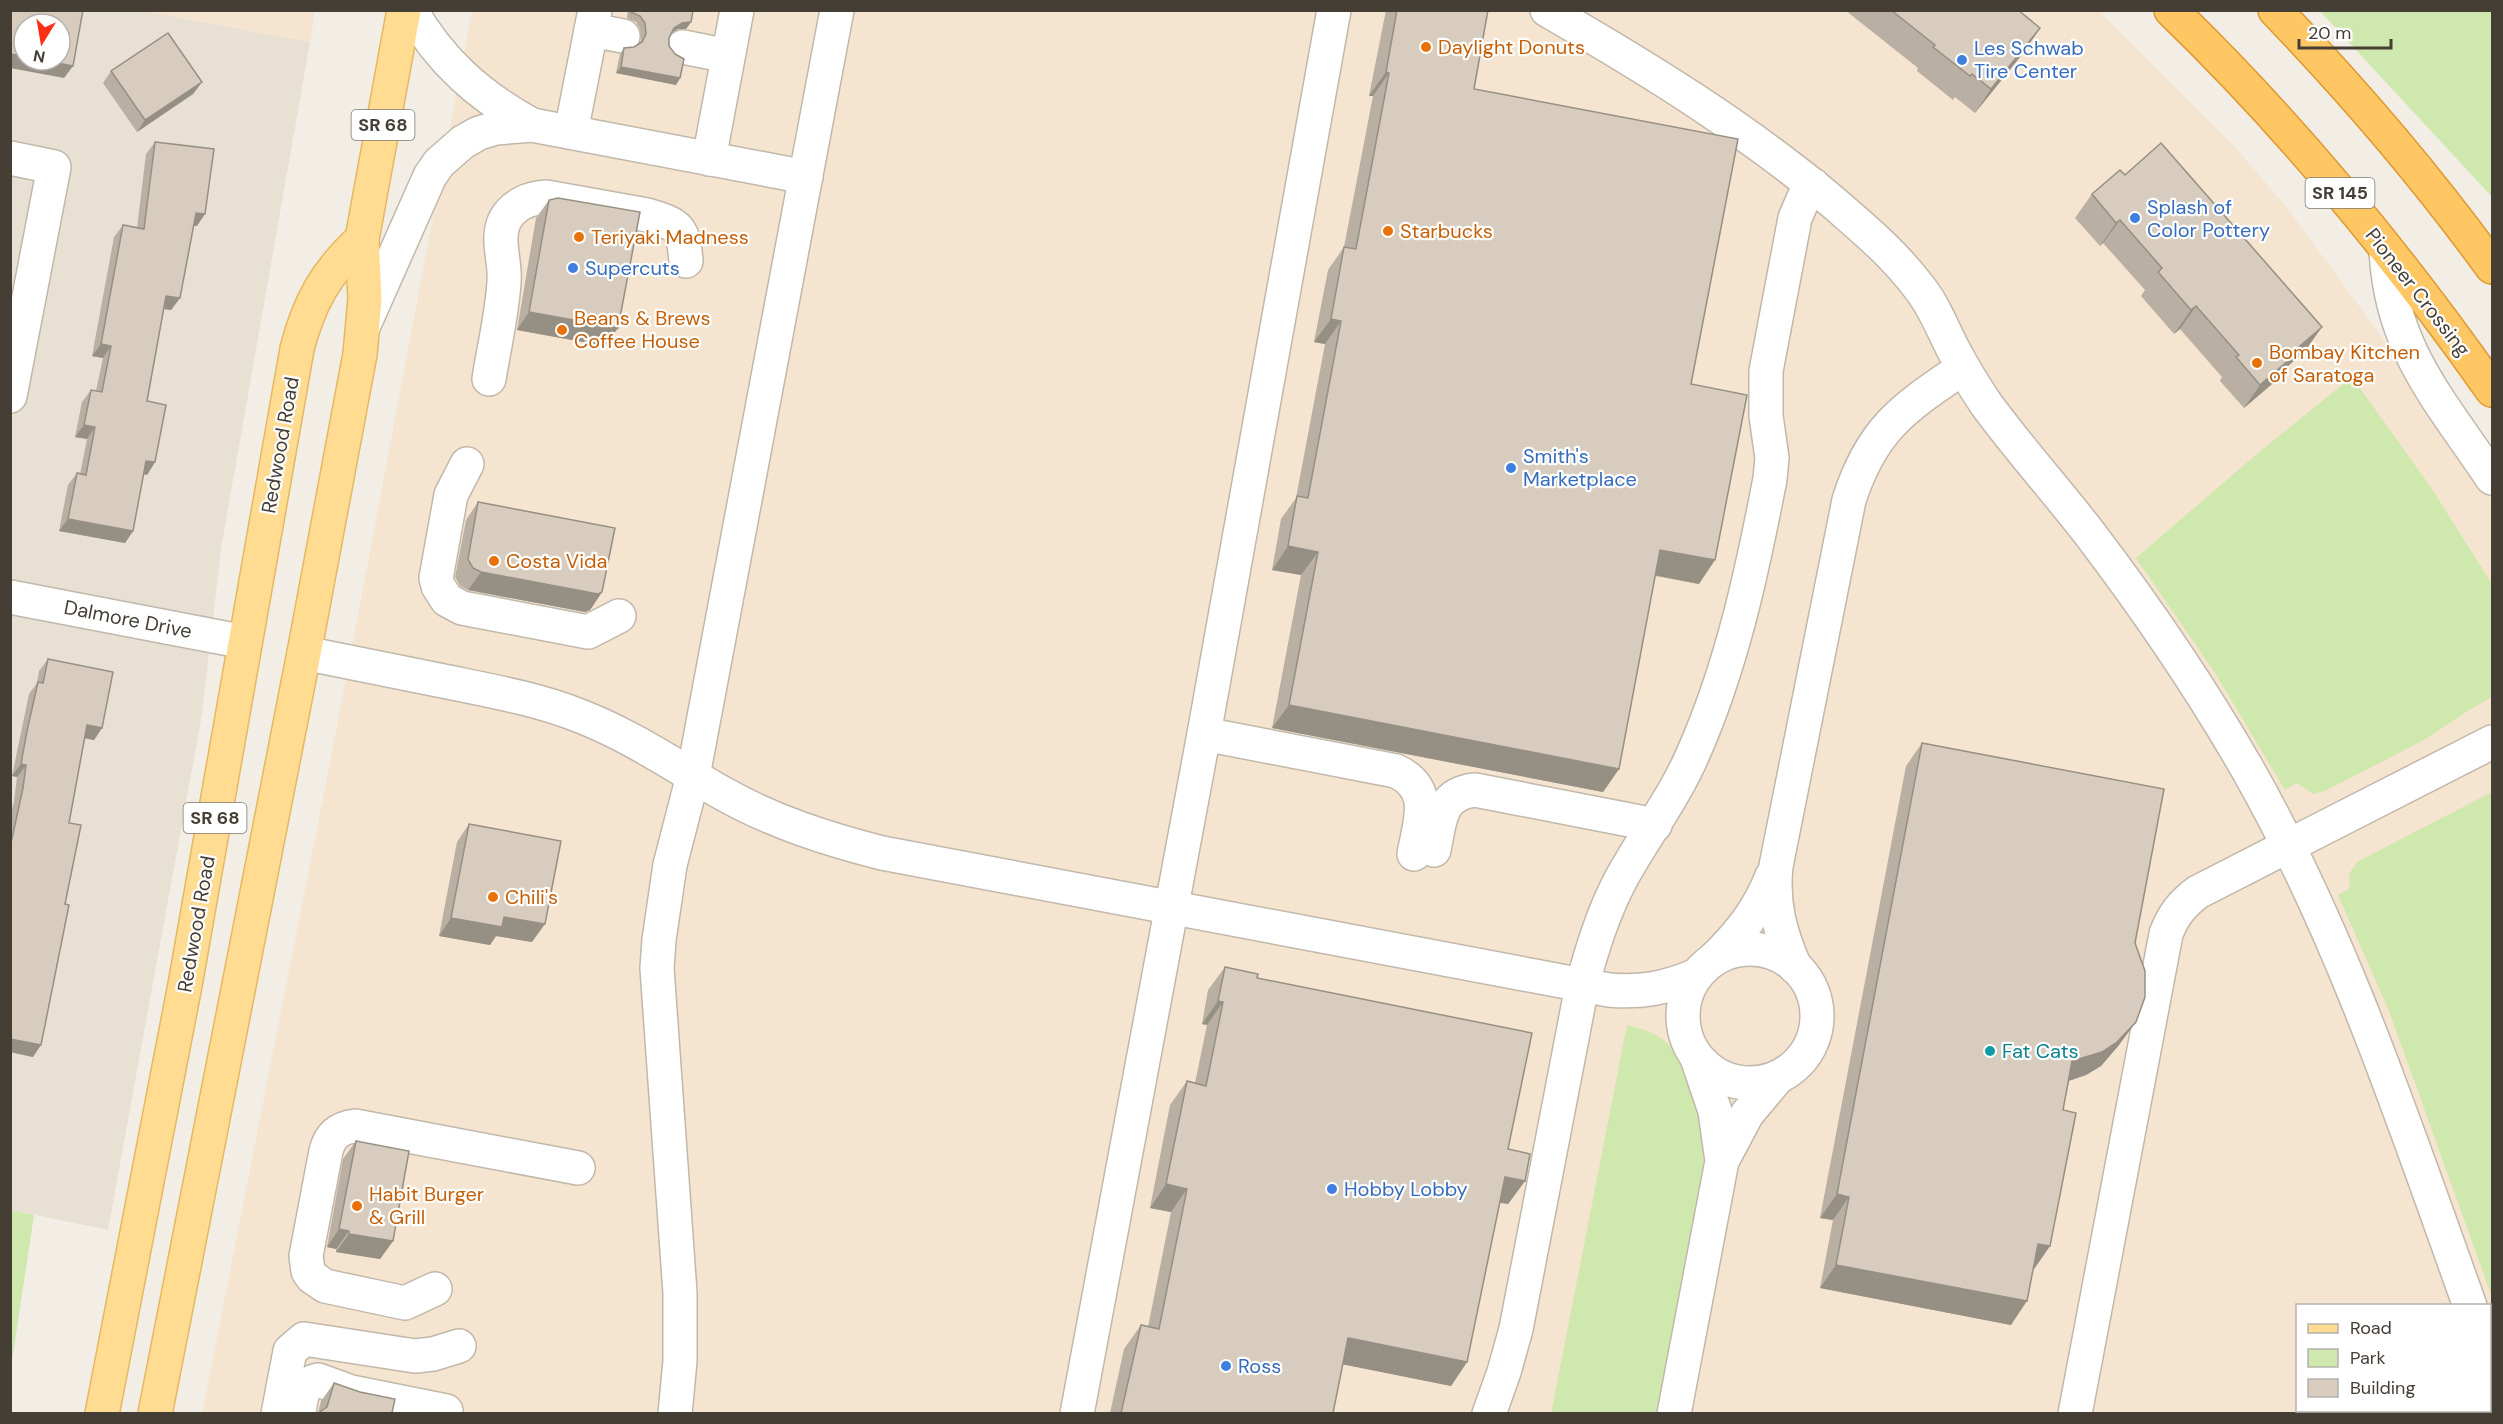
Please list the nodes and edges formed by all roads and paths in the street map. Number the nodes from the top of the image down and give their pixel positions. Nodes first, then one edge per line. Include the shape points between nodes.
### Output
1 (405, 10) edge
2 (411, 10) edge
3 (737, 10) edge
4 (837, 10) edge
5 (1334, 10) edge
6 (1546, 10) edge
7 (2171, 10) edge
8 (2275, 10) edge
9 (593, 20) edge
10 (624, 36) dead end
11 (683, 47) dead end
12 (728, 56) junction
13 (532, 125) junction
14 (571, 132) junction
15 (10, 158) edge
16 (709, 159) junction
17 (806, 177) junction
18 (1812, 185) junction
19 (362, 239) junction
20 (2386, 249) junction
21 (686, 261) dead end
22 (2493, 267) edge
23 (363, 327) junction
24 (1964, 368) junction
25 (489, 379) dead end
26 (2493, 390) edge
27 (10, 396) edge
28 (467, 464) dead end
29 (2493, 478) edge
30 (10, 597) edge
31 (619, 616) dead end
32 (245, 642) junction
33 (304, 653) junction
34 (1204, 734) junction
35 (2493, 742) edge
36 (693, 776) junction
37 (1655, 825) junction
38 (2289, 846) junction
39 (1776, 866) junction
40 (1171, 908) junction
41 (1795, 967) junction
42 (1705, 968) junction
43 (1595, 988) junction
44 (1693, 1051) junction
45 (1778, 1077) junction
46 (1722, 1161) junction
47 (578, 1168) dead end
48 (435, 1288) dead end
49 (2470, 1304) edge
50 (459, 1346) dead end
51 (446, 1412) dead end
52 (102, 1413) edge
53 (155, 1413) edge
54 (278, 1413) edge
55 (299, 1413) edge
56 (675, 1413) edge
57 (1077, 1413) edge
58 (1489, 1413) edge
59 (1674, 1413) edge
60 (2074, 1413) edge

1 - 19 main road, SR 68
2 - 13 street via 438,52 459,74 481,94
3 - 12 street
4 - 17 street
5 - 34 street
6 - 18 street via 1671,83
7 - 20 highway, Pioneer Crossing / SR 145 via 2259,99
8 - 22 highway via 2394,140
9 - 10 street
9 - 14 street
11 - 12 street
12 - 16 street
13 - 14 street
13 - 23 street via 496,128 479,134 463,142 440,163 430,176
14 - 16 street
15 - 27 street via 54,167
16 - 17 street
17 - 36 street
18 - 24 street via 1902,265 1938,315
18 - 37 street via 1795,218 1766,371 1765,405 1772,459 1748,584 1707,720 1677,788
19 - 23 main road, SR 68
19 - 32 main road, Redwood Road / SR 68 via 329,273 304,320
20 - 26 highway, Pioneer Crossing / SR 145
20 - 29 street via 2395,315 2410,353
21 - 25 street via 684,236 662,220 546,196 520,203 510,212 502,230 504,281
23 - 33 main road, SR 68
24 - 38 street via 2004,429 2088,532 2166,640 2248,770
24 - 39 street via 1897,416 1870,449 1858,474 1849,500
28 - 31 street via 451,495 437,569 438,586 447,600 462,608 588,632
30 - 32 street, Dalmore Drive
32 - 52 main road, Redwood Road / SR 68 via 185,985
33 - 36 street via 544,704 619,732
33 - 53 main road, SR 68
34 - 37 street via 1396,771 1405,776 1419,791 1422,802 1423,856 1443,809 1455,795 1475,789
34 - 40 street
35 - 38 street
36 - 40 street via 757,812 836,842
36 - 56 street via 669,874 657,968 680,1293
37 - 43 street via 1604,915
38 - 49 street via 2368,1021
38 - 60 street via 2198,892 2185,901 2170,923
39 - 41 street via 1777,919
39 - 42 street via 1752,917
40 - 43 street
40 - 57 street
41 - 42 street via 1777,955 1755,950 1733,951
41 - 45 street via 1813,994 1816,1027 1803,1057
42 - 43 street via 1658,989 1633,992
42 - 44 street via 1690,985 1683,1008 1684,1031
43 - 44 street via 1642,1003
43 - 58 street via 1516,1329
44 - 45 street via 1714,1073 1734,1082 1756,1083
44 - 46 street via 1715,1111
45 - 46 street via 1747,1114
46 - 59 street
47 - 48 street via 355,1126 335,1133 326,1151 306,1256 308,1271 325,1286 405,1303
50 - 54 street via 415,1356 304,1340 290,1351
51 - 55 street via 351,1392 318,1380 306,1385

